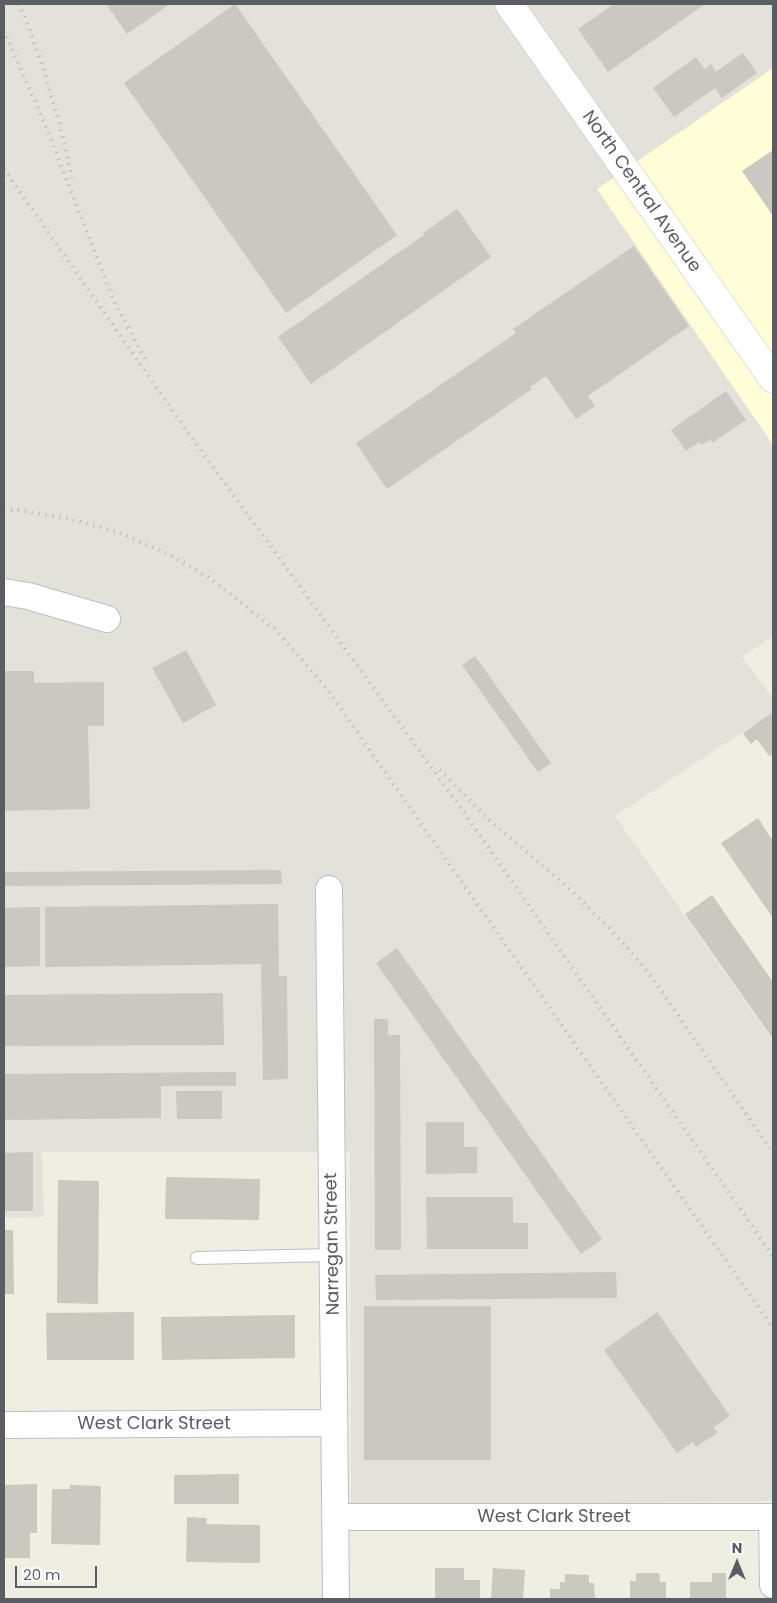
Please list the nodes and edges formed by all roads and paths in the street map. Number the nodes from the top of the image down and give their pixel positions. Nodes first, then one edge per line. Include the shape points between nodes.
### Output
1 (509, 4) edge
2 (773, 380) edge
3 (4, 592) edge
4 (107, 619) dead end
5 (329, 889) dead end
6 (333, 1255) junction
7 (197, 1258) dead end
8 (334, 1423) junction
9 (4, 1425) edge
10 (336, 1517) junction
11 (773, 1517) edge
12 (773, 1586) edge
13 (336, 1599) edge

1 - 2 street, North Central Avenue
3 - 4 street
5 - 6 street, Narregan Street
6 - 7 lane
6 - 8 street, Narregan Street
8 - 9 street, West Clark Street
8 - 10 street, Narregan Street
10 - 11 street, West Clark Street
10 - 13 street, Narregan Street
11 - 12 street

